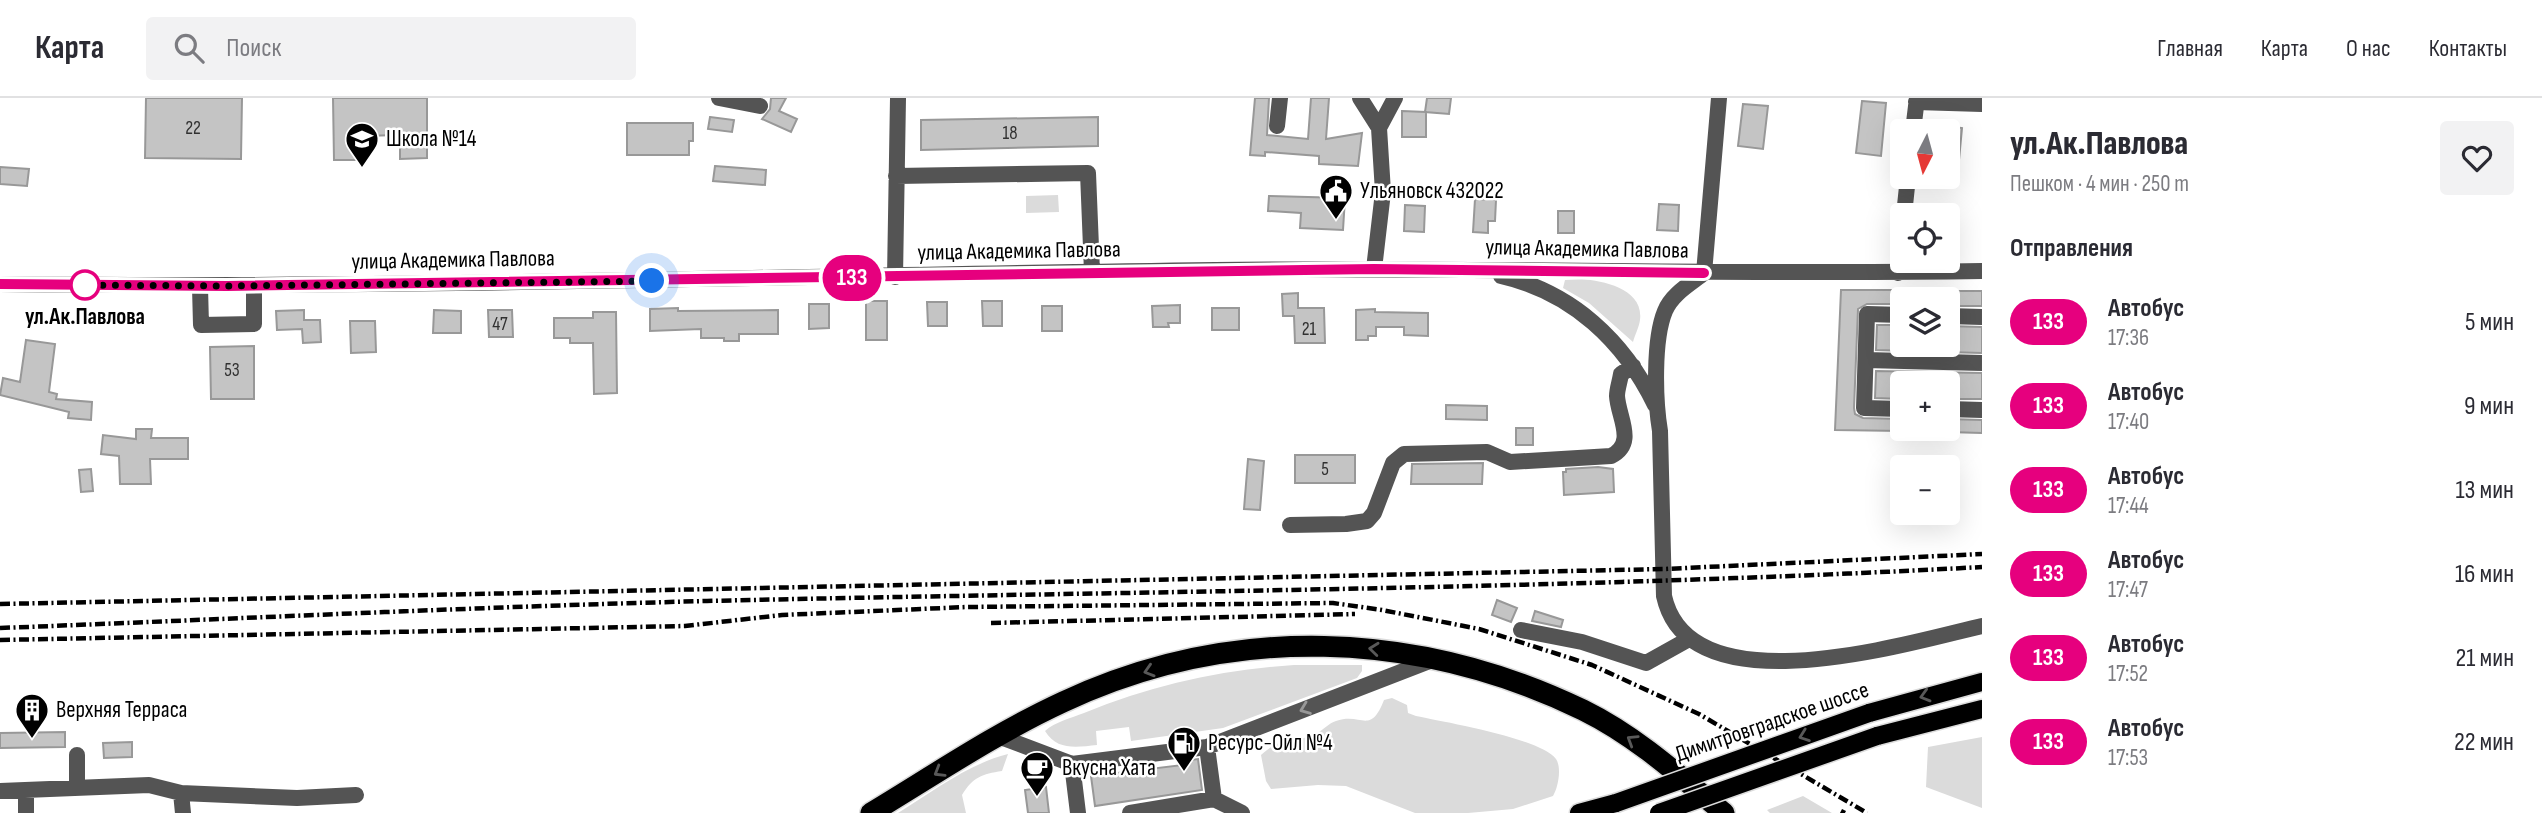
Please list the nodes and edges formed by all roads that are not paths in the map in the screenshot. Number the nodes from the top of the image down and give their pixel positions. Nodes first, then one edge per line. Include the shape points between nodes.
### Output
1 (719, 98) edge
2 (898, 98) edge
3 (1280, 98) edge
4 (1360, 98) edge
5 (1395, 98) edge
6 (1719, 98) edge
7 (1917, 100) edge
8 (1982, 104) edge
9 (760, 106) dead end
10 (1915, 119) edge
11 (1277, 126) dead end
12 (1380, 128) junction
13 (896, 176) junction
14 (1374, 269) junction
15 (1458, 270) junction
16 (1982, 271) edge
17 (1091, 272) junction
18 (1960, 272) edge
19 (1704, 273) junction
20 (1890, 273) edge
21 (895, 277) junction
22 (0, 284) edge
23 (254, 286) junction
24 (200, 287) junction
25 (1890, 315) edge
26 (1960, 316) edge
27 (1982, 317) edge
28 (1866, 360) junction
29 (1982, 363) edge
30 (1633, 366) junction
31 (1656, 407) junction
32 (1890, 409) edge
33 (1960, 409) edge
34 (1982, 410) edge
35 (1290, 524) dead end
36 (1982, 626) edge
37 (1521, 630) dead end
38 (1689, 639) junction
39 (1438, 657) junction
40 (1982, 682) edge
41 (1982, 709) edge
42 (998, 736) junction
43 (1206, 747) junction
44 (77, 755) dead end
45 (1072, 764) junction
46 (77, 788) junction
47 (26, 790) junction
48 (0, 791) edge
49 (181, 793) junction
50 (356, 795) dead end
51 (1214, 799) junction
52 (26, 813) edge
53 (183, 813) edge
54 (871, 813) edge
55 (1078, 813) edge
56 (1130, 813) edge
57 (1242, 813) edge
58 (1578, 813) edge
59 (1660, 813) edge
60 (1724, 813) edge

1 - 9 street
2 - 13 street
3 - 11 street
4 - 12 street
5 - 12 street
6 - 19 street
7 - 8 street
7 - 10 street
12 - 14 street via 1383,192
13 - 17 street via 1088,173
13 - 21 street
14 - 15 street, улица Академика Павлова
14 - 17 street, улица Академика Павлова
15 - 19 street, улица Академика Павлова
15 - 30 street via 1514,279 1565,302 1610,337
16 - 18 street, улица Академика Павлова
17 - 21 street, улица Академика Павлова
19 - 20 street, улица Академика Павлова
19 - 31 street via 1677,293 1665,312 1658,347
21 - 23 street, улица Академика Павлова
22 - 24 street, улица Академика Павлова
23 - 24 street, улица Академика Павлова
23 - 24 street via 254,324 201,325
25 - 28 street via 1867,314
26 - 27 street
28 - 29 street
28 - 32 street via 1864,408
30 - 31 street
30 - 35 street via 1621,374 1617,394 1626,428 1619,452 1611,456 1510,462 1487,452 1404,454 1393,463 1367,521
31 - 38 street via 1664,596 1674,623
33 - 34 street
36 - 38 street via 1820,659 1733,655
37 - 38 street via 1582,642 1646,663
39 -> 42 highway via 1324,645 1205,657 1063,701
39 -> 43 street
60 -> 39 highway via 1654,754 1585,711 1513,680
40 -> 58 main road, Димитровградское шоссе, bridge via 1869,713
41 - 59 main road, Димитровградское шоссе, bridge via 1877,736
42 - 45 street
42 -> 54 highway
43 - 45 street
43 - 51 street
44 - 46 street
45 - 55 street
46 - 47 street
46 - 49 street via 149,785
47 - 48 street
47 - 52 street
49 - 50 street via 297,798
49 - 53 street
51 - 56 street
51 - 57 street

